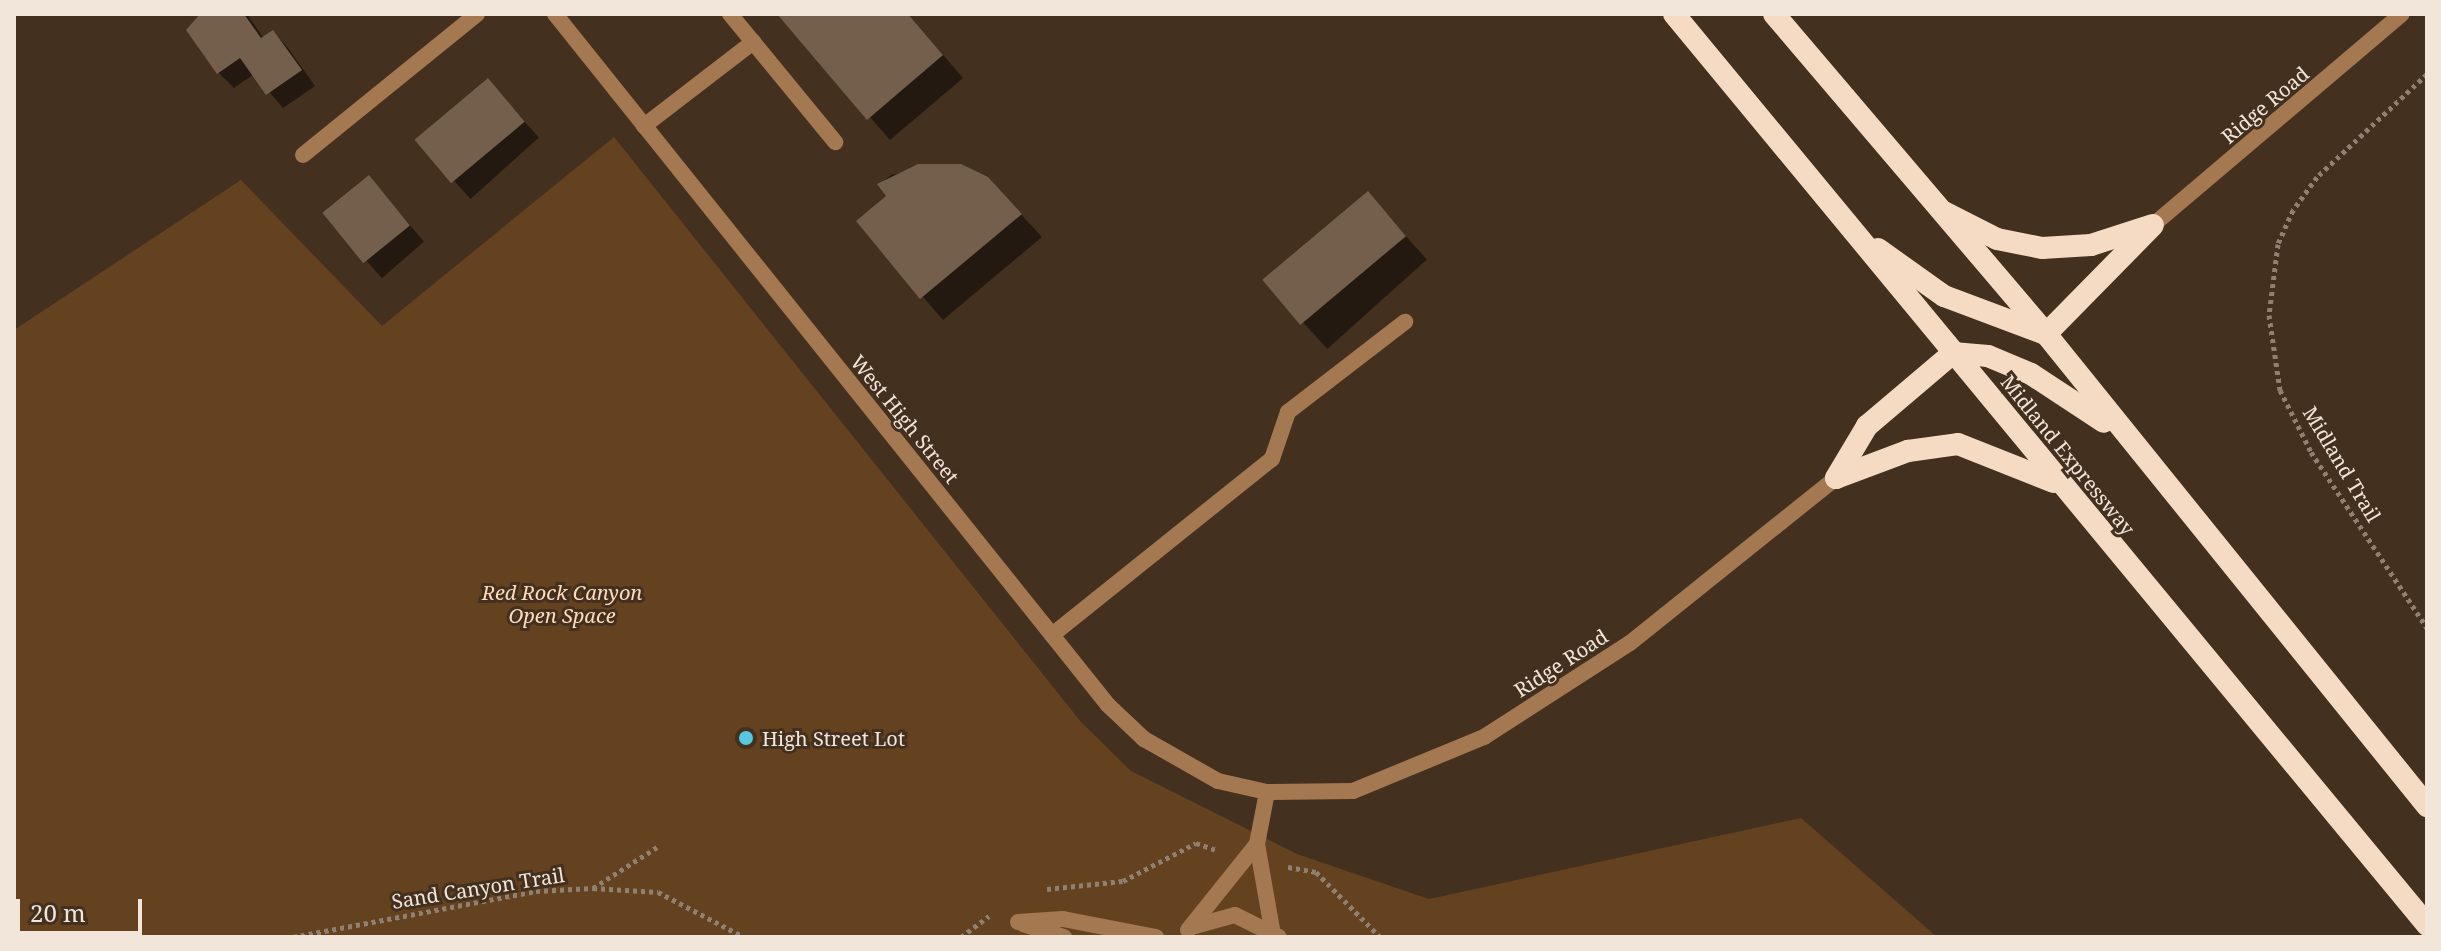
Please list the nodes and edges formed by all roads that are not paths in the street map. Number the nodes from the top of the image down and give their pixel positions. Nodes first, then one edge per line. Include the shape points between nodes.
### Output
1 (477, 14) edge
2 (555, 14) edge
3 (730, 14) edge
4 (1674, 14) edge
5 (1774, 14) edge
6 (2402, 14) edge
7 (753, 42) junction
8 (644, 126) junction
9 (835, 142) dead end
10 (303, 155) dead end
11 (1932, 206) junction
12 (2153, 225) junction
13 (1856, 233) junction
14 (1405, 322) dead end
15 (2046, 334) junction
16 (1953, 353) junction
17 (2118, 432) junction
18 (1836, 478) junction
19 (2063, 487) junction
20 (1052, 635) junction
21 (1267, 792) junction
22 (2427, 806) edge
23 (1254, 861) junction
24 (2427, 925) edge
25 (1185, 933) edge
26 (1276, 933) edge
27 (1064, 937) edge
28 (1156, 937) edge

1 - 10 street
2 - 8 street, West High Street
3 - 7 street
4 - 13 highway, Midland Expressway
5 - 11 highway
6 - 12 street, Ridge Road
7 - 8 street
7 - 9 street
8 - 20 street, West High Street
11 - 12 highway via 1997,239 2042,248 2091,245
11 - 15 highway
12 - 15 highway
13 - 15 highway via 1944,296
13 - 16 highway, Midland Expressway
14 - 20 street via 1288,412 1272,459
15 - 17 highway
16 - 17 highway via 1988,356 2031,374
16 - 18 highway via 1867,426
16 - 19 highway, Midland Expressway
17 - 22 highway
18 - 19 highway via 1908,451 1958,444
18 - 21 street, Ridge Road via 1630,643 1484,737 1353,791
19 - 24 highway, Midland Expressway
20 - 21 street, West High Street via 1144,739 1218,781
21 - 23 street
23 - 25 street
23 - 26 street
25 - 26 street via 1235,915
27 - 28 street via 1018,922 1063,919

